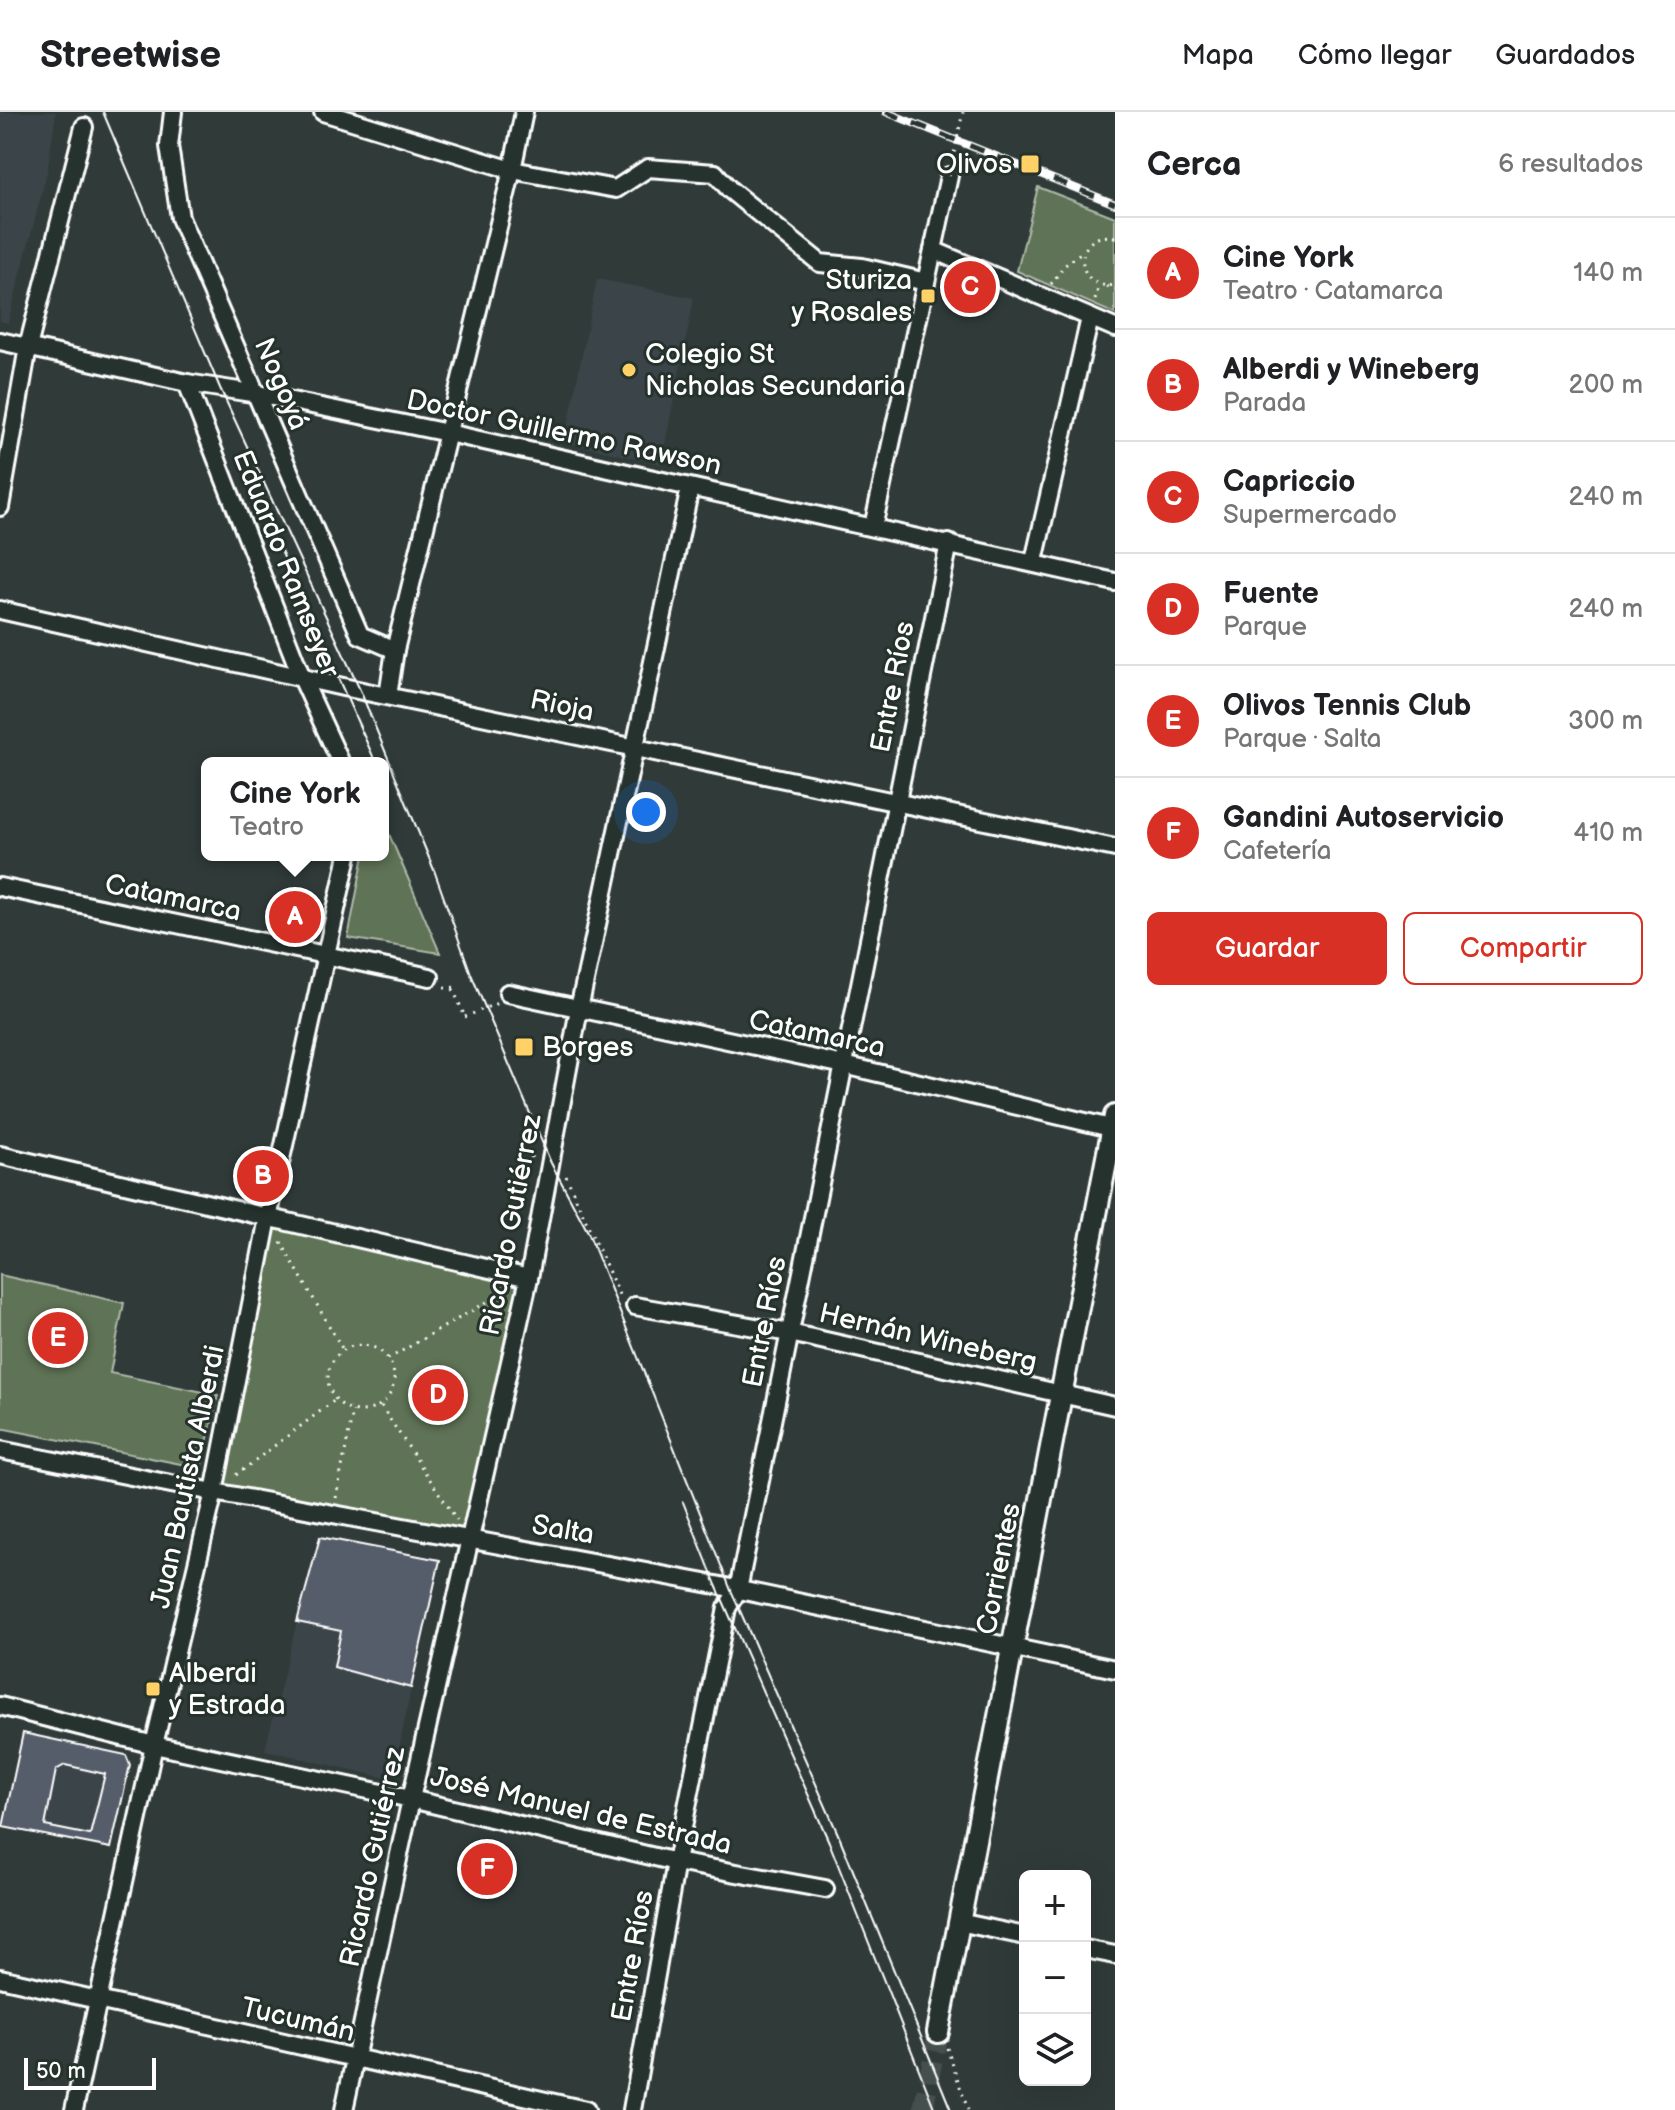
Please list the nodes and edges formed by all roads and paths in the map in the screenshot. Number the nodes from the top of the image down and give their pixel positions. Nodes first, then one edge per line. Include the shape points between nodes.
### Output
1 (173, 112) edge
2 (323, 112) edge
3 (524, 112) edge
4 (963, 112) edge
5 (84, 127) dead end
6 (512, 170) junction
7 (949, 176) joint
8 (1115, 237) edge
9 (933, 250) junction
10 (1084, 250) junction
11 (926, 282) junction
12 (1115, 287) edge
13 (1047, 299) junction
14 (1090, 318) junction
15 (1115, 328) edge
16 (0, 341) edge
17 (28, 347) junction
18 (187, 383) junction
19 (258, 394) junction
20 (448, 433) junction
21 (690, 488) junction
22 (0, 507) edge
23 (873, 527) junction
24 (949, 543) junction
25 (1034, 561) junction
26 (1115, 582) edge
27 (0, 610) edge
28 (395, 650) junction
29 (302, 678) junction
30 (388, 696) junction
31 (634, 748) junction
32 (338, 757) edge
33 (897, 802) junction
34 (1115, 848) edge
35 (347, 861) edge
36 (0, 887) edge
37 (327, 957) junction
38 (430, 977) dead end
39 (453, 989) dead end
40 (505, 997) joint
41 (579, 1009) junction
42 (844, 1065) junction
43 (1114, 1125) edge
44 (0, 1155) edge
45 (552, 1157) junction
46 (268, 1218) junction
47 (529, 1278) junction
48 (635, 1306) joint
49 (790, 1333) junction
50 (343, 1350) junction
51 (388, 1359) junction
52 (1061, 1395) junction
53 (335, 1400) junction
54 (380, 1406) junction
55 (1115, 1406) edge
56 (353, 1411) junction
57 (0, 1450) edge
58 (214, 1492) junction
59 (335, 1504) dead end
60 (470, 1540) junction
61 (738, 1590) junction
62 (1012, 1648) junction
63 (1115, 1669) edge
64 (0, 1706) edge
65 (154, 1745) junction
66 (411, 1799) junction
67 (676, 1862) junction
68 (825, 1889) dead end
69 (959, 1922) junction
70 (1019, 1935) edge
71 (1091, 1950) edge
72 (1115, 1955) edge
73 (0, 1978) edge
74 (98, 2002) junction
75 (938, 2029) joint
76 (356, 2059) junction
77 (74, 2110) edge
78 (344, 2110) edge
79 (586, 2110) edge
80 (632, 2110) edge
81 (968, 2110) edge

1 - 19 street, Nogoyá via 169,146 180,218
2 - 6 street
3 - 6 street
4 - 7 path, bridge
5 - 17 street
6 - 11 street via 616,189 648,168 715,173 820,263
6 - 20 street
7 - 9 street
8 - 10 path via 1096,238
9 - 11 street
9 - 13 street
10 - 12 path via 1086,274
10 - 13 path via 1055,275
11 - 23 street
13 - 14 street
14 - 15 street
14 - 25 street
16 - 17 street, Doctor Guillermo Rawson
17 - 18 street, Doctor Guillermo Rawson
17 - 22 street
18 - 19 street, Doctor Guillermo Rawson
18 - 29 street, Eduardo Ramseyer
19 - 20 street, Doctor Guillermo Rawson
19 - 28 street, Nogoyá via 360,635
20 - 21 street, Doctor Guillermo Rawson
20 - 28 street
21 - 23 street, Doctor Guillermo Rawson
21 - 31 street, Ricardo Gutiérrez
23 - 24 street, Doctor Guillermo Rawson
24 - 25 street, Doctor Guillermo Rawson
24 - 33 street, Entre Ríos
25 - 26 street, Doctor Guillermo Rawson
27 - 29 street, Rioja
28 - 30 street
29 - 30 street, Rioja
29 - 32 street, Eduardo Ramseyer
30 - 31 street, Rioja
31 - 33 street, Rioja
31 - 41 street, Ricardo Gutiérrez
33 - 34 street, Rioja
33 - 42 street, Entre Ríos
35 - 37 street, Juan Bautista Alberdi
36 - 37 street, Catamarca
37 - 38 street, Catamarca
37 - 46 street, Juan Bautista Alberdi
39 - 40 path, bridge via 465,1017
40 - 41 street, Catamarca
41 - 42 street, Catamarca
41 - 45 street, Ricardo Gutiérrez
42 - 43 street, Catamarca
42 - 49 street, Entre Ríos
43 - 52 street, Corrientes
44 - 46 street
45 - 47 street, Ricardo Gutiérrez
45 - 48 path via 569,1180 622,1301
46 - 47 street
46 - 50 path
46 - 58 street, Juan Bautista Alberdi
47 - 51 path
47 - 60 street, Ricardo Gutiérrez
48 - 49 street, Hernán Wineberg
49 - 52 street, Hernán Wineberg
49 - 61 street, Entre Ríos
50 - 51 path via 365,1345
50 - 53 path via 329,1368 329,1390
51 - 54 path via 394,1385
52 - 55 street, Hernán Wineberg
52 - 62 street, Corrientes
53 - 56 path
53 - 58 path
54 - 56 path
54 - 60 path
56 - 59 path
57 - 58 street, Salta
58 - 60 street, Salta
58 - 65 street, Juan Bautista Alberdi
60 - 61 street, Salta
60 - 66 street, Ricardo Gutiérrez
61 - 62 street, Salta
61 - 67 street, Entre Ríos via 727,1608
62 - 63 street, Salta
62 - 69 street, Corrientes
64 - 65 street, José Manuel de Estrada
65 - 66 street, José Manuel de Estrada
65 - 74 street, Juan Bautista Alberdi
66 - 67 street, José Manuel de Estrada
66 - 76 street, Ricardo Gutiérrez
67 - 68 street, José Manuel de Estrada
67 - 80 street, Entre Ríos
69 - 70 street
69 - 75 street, Corrientes
71 - 72 street
73 - 74 street, Tucumán
74 - 76 street, Tucumán
74 - 77 street, Juan Bautista Alberdi
75 - 81 path
76 - 78 street, Ricardo Gutiérrez
76 - 79 street, Tucumán

